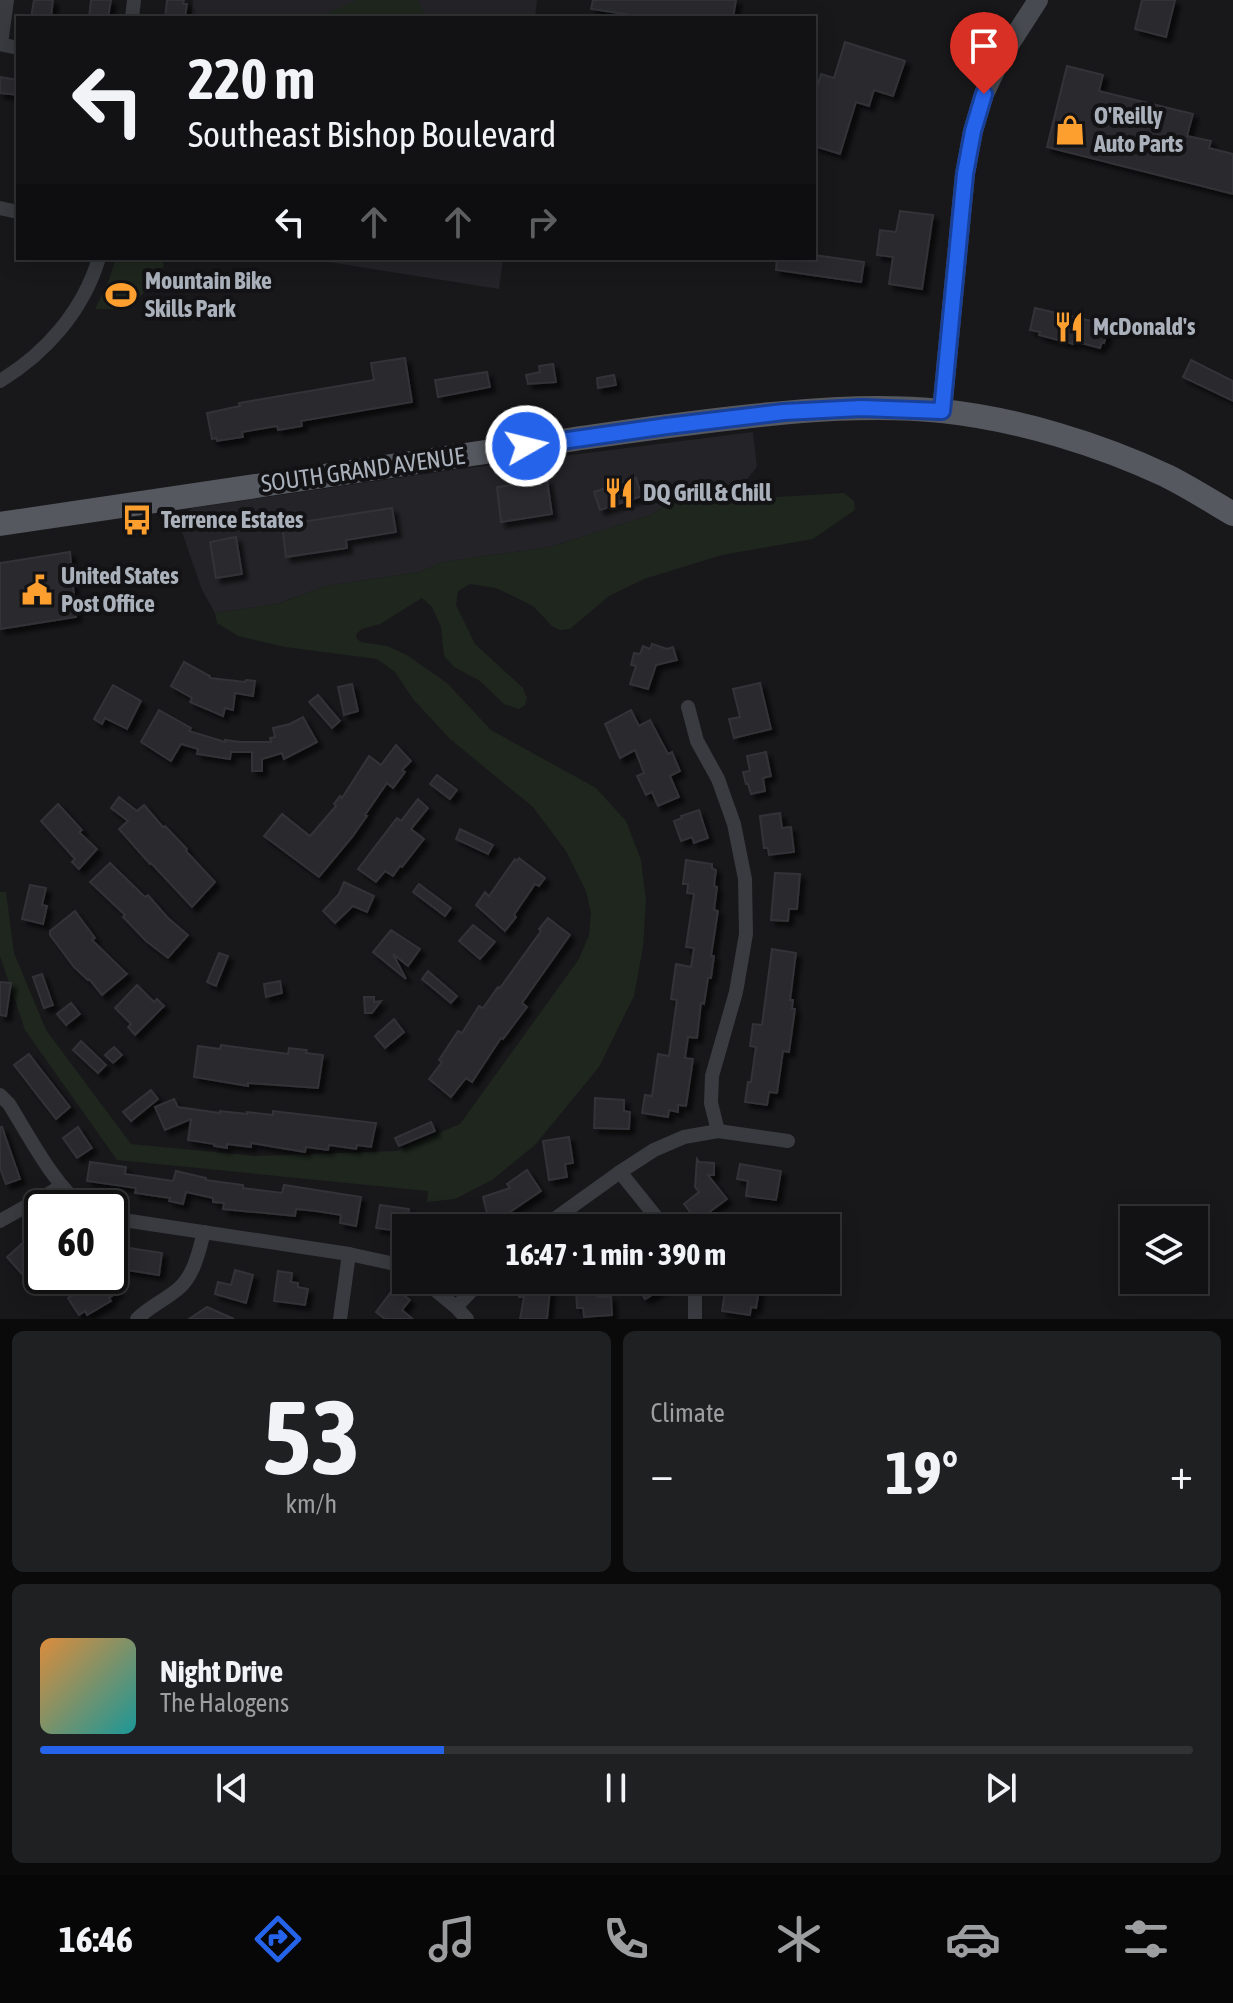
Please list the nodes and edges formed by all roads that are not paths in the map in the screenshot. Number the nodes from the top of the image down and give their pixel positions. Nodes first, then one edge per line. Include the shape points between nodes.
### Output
1 (7, 0) edge
2 (1038, 0) edge
3 (1, 44) edge
4 (98, 260) edge
5 (0, 381) edge
6 (942, 411) junction
7 (1233, 513) edge
8 (0, 524) edge
9 (688, 707) dead end
10 (0, 1095) edge
11 (718, 1131) junction
12 (788, 1141) dead end
13 (620, 1172) junction
14 (62, 1186) junction
15 (65, 1190) edge
16 (562, 1214) edge
17 (654, 1214) edge
18 (0, 1221) edge
19 (128, 1221) edge
20 (204, 1232) junction
21 (349, 1254) junction
22 (392, 1263) edge
23 (440, 1294) edge
24 (469, 1294) edge
25 (695, 1294) edge
26 (456, 1307) junction
27 (137, 1319) edge
28 (340, 1319) edge
29 (467, 1319) edge
30 (695, 1319) edge

1 - 3 street
2 - 6 street via 1002,56 973,131
4 - 5 street via 76,308 53,340
6 - 7 main road, SOUTH GRAND AVENUE via 1080,442 1170,478
6 - 8 main road, SOUTH GRAND AVENUE via 815,410 667,426
9 - 11 street via 697,741 734,824 745,879 746,934 712,1076
10 - 14 street
11 - 12 street
11 - 13 street via 684,1137
13 - 16 street
13 - 17 street
14 - 15 street
14 - 18 street
19 - 20 street
20 - 21 street
20 - 27 street via 196,1262 181,1287
21 - 22 street
21 - 28 street
23 - 26 street
24 - 26 street
25 - 30 street
26 - 29 street

